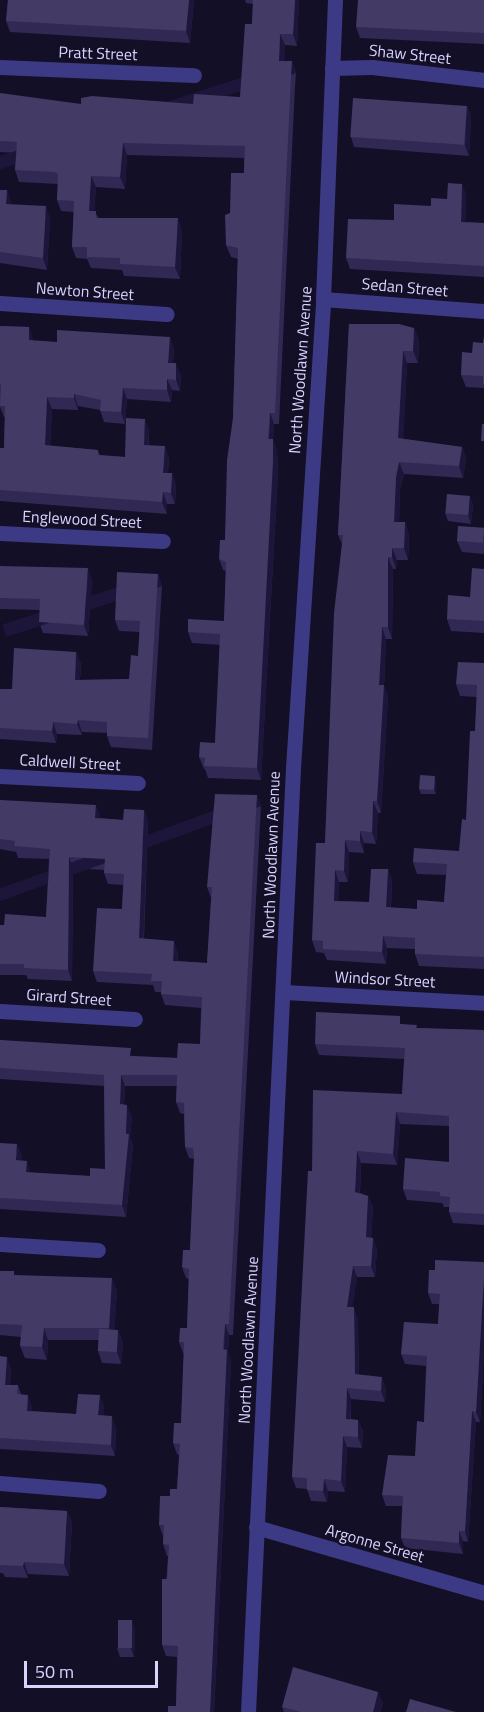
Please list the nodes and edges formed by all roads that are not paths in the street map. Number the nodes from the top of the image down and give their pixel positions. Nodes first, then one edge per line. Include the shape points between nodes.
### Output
1 (335, 0) edge
2 (0, 67) edge
3 (332, 68) junction
4 (194, 75) dead end
5 (484, 80) edge
6 (323, 298) junction
7 (0, 303) edge
8 (484, 312) edge
9 (167, 314) dead end
10 (0, 533) edge
11 (163, 541) dead end
12 (0, 776) edge
13 (138, 783) dead end
14 (284, 992) junction
15 (484, 1003) edge
16 (0, 1011) edge
17 (135, 1019) dead end
18 (0, 1244) edge
19 (98, 1250) dead end
20 (0, 1483) edge
21 (99, 1491) dead end
22 (256, 1527) junction
23 (484, 1593) edge
24 (248, 1712) edge

1 - 3 street, North Woodlawn Avenue
2 - 4 street, Pratt Street
3 - 5 street, Shaw Street via 372,67
3 - 6 street, North Woodlawn Avenue
6 - 8 street, Sedan Street
6 - 14 street, North Woodlawn Avenue via 293,768
7 - 9 street, Newton Street
10 - 11 street, Englewood Street
12 - 13 street, Caldwell Street
14 - 15 street, Windsor Street
14 - 22 street, North Woodlawn Avenue
16 - 17 street, Girard Street
18 - 19 street
20 - 21 street
22 - 23 street, Argonne Street
22 - 24 street, North Woodlawn Avenue

